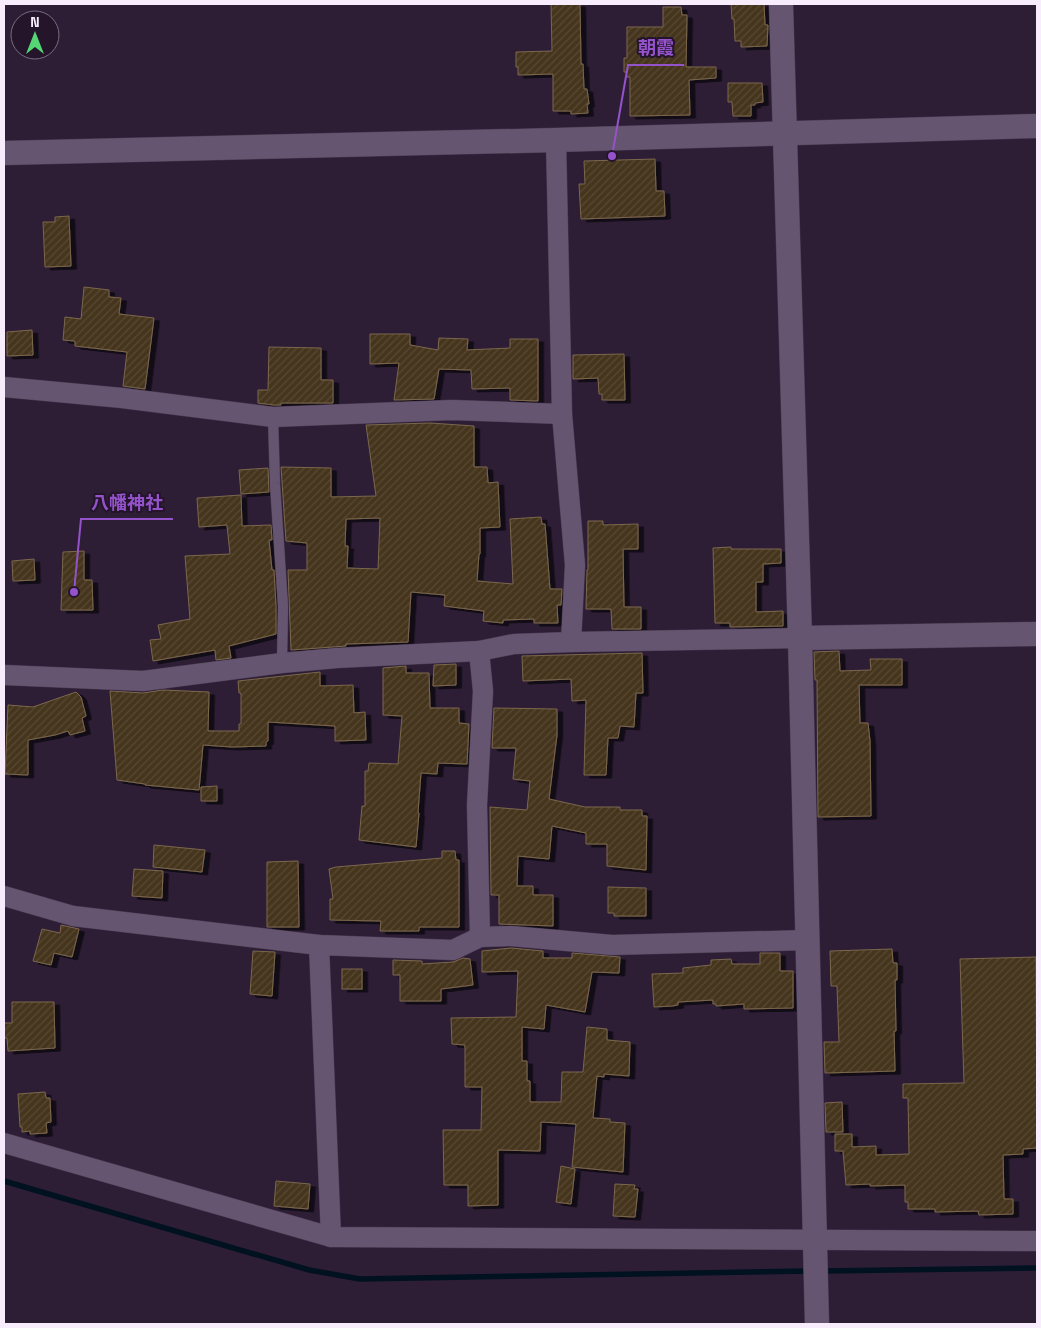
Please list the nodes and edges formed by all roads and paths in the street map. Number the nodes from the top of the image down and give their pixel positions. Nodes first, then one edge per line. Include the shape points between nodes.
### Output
1 (781, 4) edge
2 (1037, 126) edge
3 (784, 134) junction
4 (556, 140) junction
5 (4, 153) edge
6 (4, 387) edge
7 (562, 414) junction
8 (273, 417) junction
9 (1037, 634) edge
10 (800, 638) junction
11 (571, 642) junction
12 (479, 651) junction
13 (282, 663) junction
14 (4, 675) edge
15 (4, 896) edge
16 (480, 937) junction
17 (807, 940) junction
18 (319, 945) junction
19 (4, 1143) edge
20 (331, 1237) junction
21 (1037, 1241) edge
22 (816, 1245) junction
23 (817, 1324) edge

1 - 3 street
2 - 3 street
3 - 4 street
3 - 10 street
4 - 5 street
4 - 7 street
6 - 8 street
7 - 8 street via 452,410
7 - 11 street via 575,565
8 - 13 lane via 283,606
9 - 10 street
10 - 11 street
10 - 17 street
11 - 12 street via 514,644
12 - 13 street
12 - 16 street via 482,691 477,805
13 - 14 street via 143,680
15 - 18 street via 73,916
16 - 17 street via 511,936 612,945
16 - 18 street via 453,950
17 - 22 street
18 - 20 street
19 - 20 street
20 - 22 street
21 - 22 street
22 - 23 street

